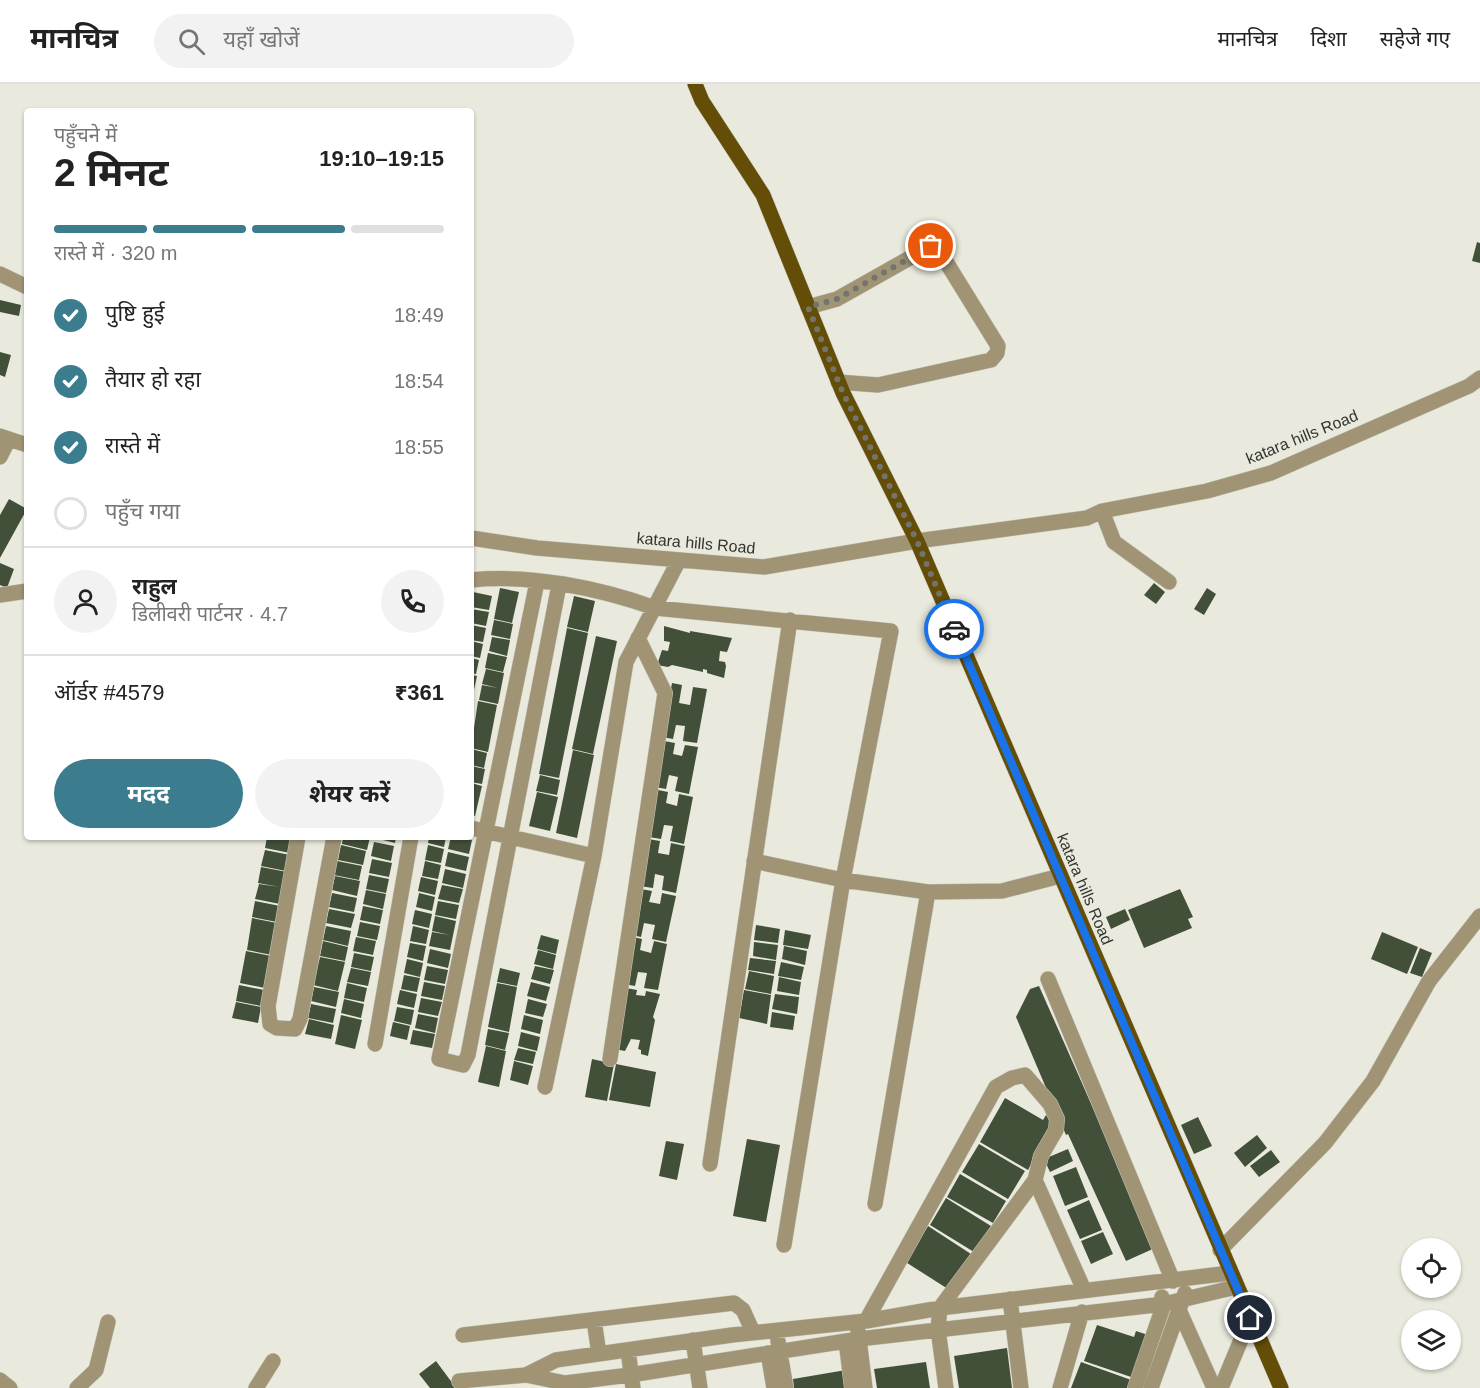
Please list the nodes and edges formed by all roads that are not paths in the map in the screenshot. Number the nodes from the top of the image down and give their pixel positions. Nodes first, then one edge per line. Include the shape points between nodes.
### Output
1 (695, 84) edge
2 (0, 274) edge
3 (24, 286) edge
4 (808, 307) junction
5 (1480, 378) edge
6 (838, 382) junction
7 (5, 437) edge
8 (24, 444) edge
9 (0, 457) edge
10 (1102, 511) junction
11 (474, 538) edge
12 (917, 541) junction
13 (679, 560) junction
14 (474, 580) edge
15 (537, 582) junction
16 (1169, 582) dead end
17 (559, 585) junction
18 (24, 591) edge
19 (0, 595) edge
20 (655, 608) junction
21 (790, 620) junction
22 (638, 638) junction
23 (474, 829) edge
24 (488, 832) junction
25 (509, 836) junction
26 (297, 840) edge
27 (333, 840) edge
28 (410, 840) edge
29 (594, 856) junction
30 (754, 861) junction
31 (1060, 876) junction
32 (843, 880) junction
33 (928, 892) junction
34 (1480, 916) edge
35 (1048, 979) dead end
36 (375, 1044) dead end
37 (610, 1059) dead end
38 (545, 1087) dead end
39 (710, 1164) dead end
40 (1035, 1180) junction
41 (875, 1204) dead end
42 (784, 1245) dead end
43 (1220, 1250) junction
44 (1173, 1280) junction
45 (1233, 1280) junction
46 (1083, 1290) junction
47 (1010, 1299) junction
48 (1164, 1304) junction
49 (1182, 1306) junction
50 (940, 1308) junction
51 (1082, 1312) junction
52 (1250, 1318) junction
53 (594, 1320) junction
54 (108, 1322) dead end
55 (862, 1322) junction
56 (1012, 1322) junction
57 (938, 1329) junction
58 (777, 1330) junction
59 (753, 1332) junction
60 (464, 1335) dead end
61 (693, 1340) junction
62 (852, 1340) junction
63 (628, 1350) junction
64 (774, 1352) junction
65 (599, 1354) junction
66 (273, 1361) dead end
67 (697, 1365) junction
68 (526, 1375) junction
69 (0, 1380) edge
70 (459, 1381) dead end
71 (632, 1382) edge
72 (10, 1388) edge
73 (77, 1388) edge
74 (256, 1388) edge
75 (700, 1388) edge
76 (774, 1388) edge
77 (786, 1388) edge
78 (852, 1388) edge
79 (865, 1388) edge
80 (946, 1388) edge
81 (1021, 1388) edge
82 (1060, 1388) edge
83 (1135, 1388) edge
84 (1151, 1388) edge
85 (1214, 1388) edge
86 (1221, 1388) edge
87 (1281, 1388) edge

1 - 4 main road, katara hills Road via 763,195
2 - 3 street
4 - 6 main road, katara hills Road
4 - 6 street via 837,299 931,246 940,252 998,346 992,360 878,385
5 - 10 street, katara hills Road via 1271,473 1207,491
6 - 12 main road, katara hills Road
7 - 8 street
7 - 9 street
10 - 12 street, katara hills Road via 1087,518
10 - 16 street via 1114,543
11 - 13 street, katara hills Road
12 - 13 street, katara hills Road via 764,567
12 - 31 main road, katara hills Road
13 - 20 street
14 - 15 street
15 - 17 street
15 - 24 street
17 - 20 street via 620,596
17 - 25 street
18 - 19 street
20 - 21 street
20 - 22 street
21 - 30 street
21 - 32 street via 891,631
22 - 29 street via 626,662
22 - 37 street via 665,693
23 - 24 street
24 - 25 street
24 - 25 street via 439,1059 453,1065 463,1065 468,1054
25 - 29 street
26 - 27 street via 268,1006 270,1024 277,1028 295,1029 300,1019
28 - 36 street
29 - 38 street
30 - 32 street
30 - 39 street
31 - 33 street via 1002,891
31 - 43 main road, katara hills Road
32 - 33 street
32 - 42 street
33 - 41 street
34 - 43 street via 1429,981 1373,1081 1332,1134
35 - 44 street
40 - 46 street
40 - 50 street
40 - 55 street via 1057,1119 1050,1104 1025,1075 996,1087
43 - 45 main road, katara hills Road
44 - 45 street
44 - 46 street
44 - 48 street
44 - 49 street
45 - 49 street
45 - 52 main road, katara hills Road
46 - 47 street
47 - 50 street
47 - 56 street
48 - 49 street
48 - 51 street
48 - 83 street
49 - 84 street
49 - 85 street
50 - 55 street
50 - 57 street
51 - 56 street
51 - 82 street
52 - 86 street
52 - 87 main road, katara hills Road
53 - 59 street via 734,1303 743,1310
53 - 60 street
53 - 65 street
54 - 73 street via 96,1370
55 - 58 street
55 - 62 street
56 - 57 street
56 - 81 street
57 - 62 street
57 - 80 street
58 - 59 street
58 - 64 street
59 - 61 street
61 - 63 street
61 - 67 street
62 - 64 street
62 - 78 street
62 - 79 street
63 - 65 street
63 - 71 street
64 - 67 street
64 - 76 street
64 - 77 street
65 - 68 street via 556,1360
66 - 74 street
67 - 71 street
67 - 75 street
68 - 70 street
68 - 71 street via 565,1383
69 - 72 street

